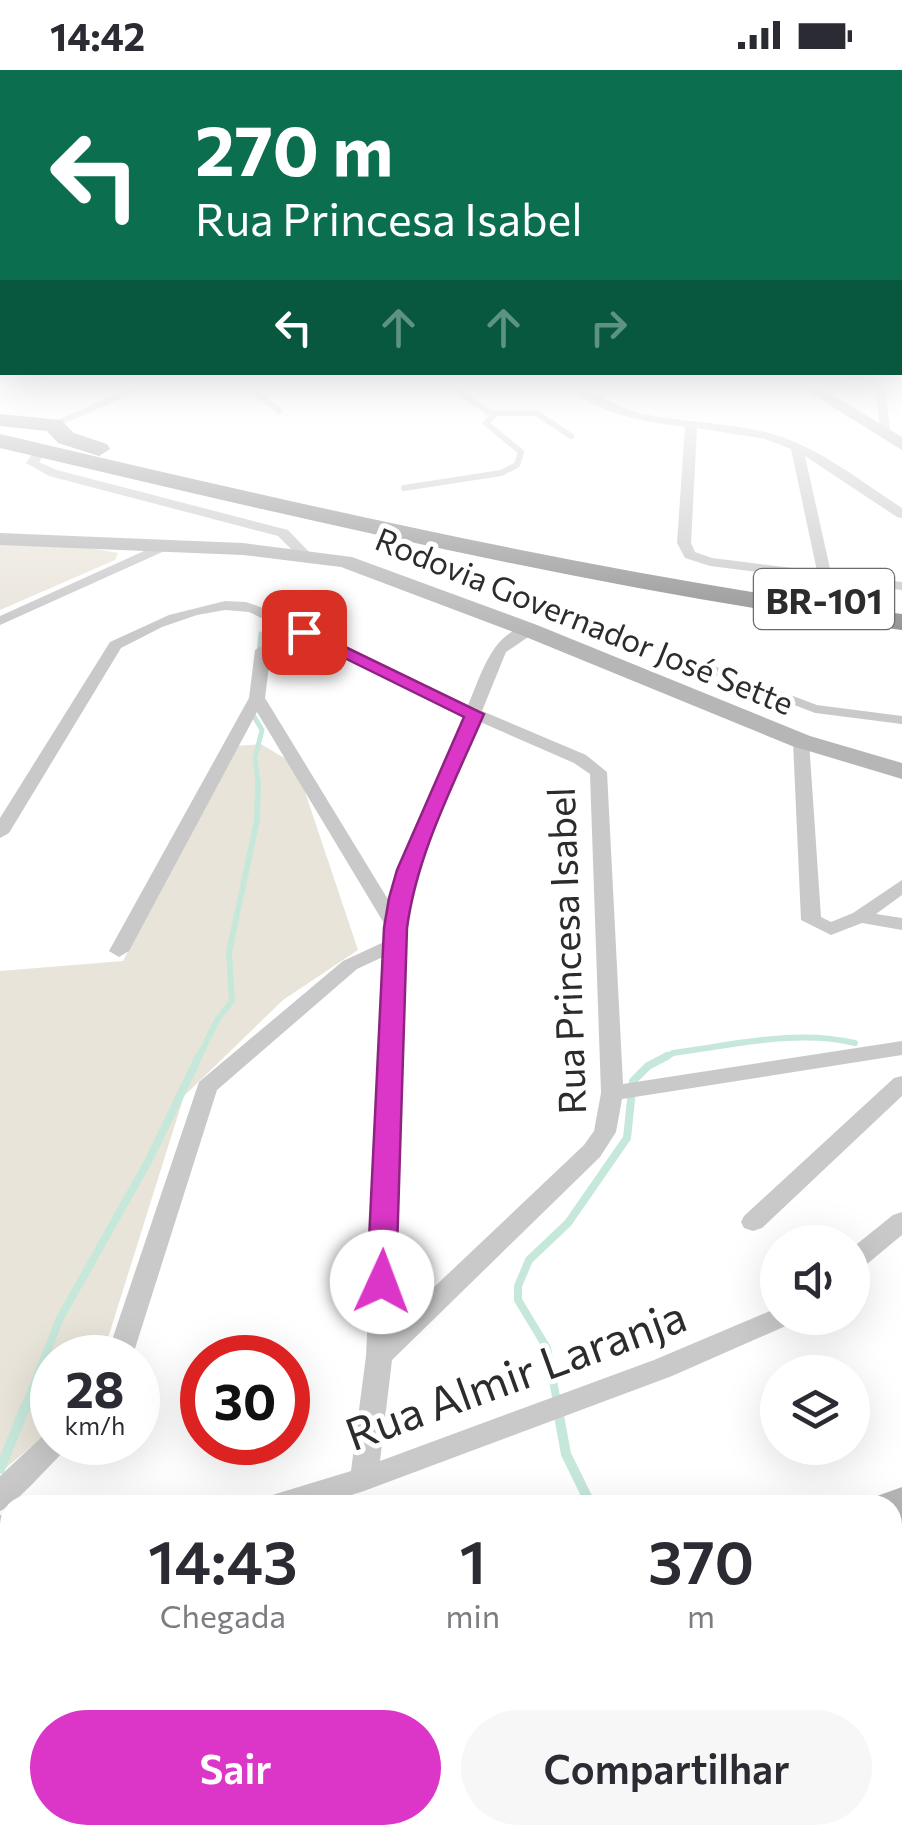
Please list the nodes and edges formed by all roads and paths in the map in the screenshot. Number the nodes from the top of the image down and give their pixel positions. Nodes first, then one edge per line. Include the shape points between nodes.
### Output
1 (48, 471) edge
2 (187, 471) edge
3 (192, 471) edge
4 (505, 471) edge
5 (688, 471) edge
6 (802, 471) edge
7 (832, 471) edge
8 (404, 488) dead end
9 (902, 514) edge
10 (0, 539) edge
11 (164, 546) junction
12 (304, 554) junction
13 (825, 576) junction
14 (902, 586) edge
15 (902, 610) edge
16 (2, 622) edge
17 (902, 622) edge
18 (529, 630) junction
19 (263, 650) dead end
20 (660, 650) dead end
21 (256, 698) junction
22 (474, 714) junction
23 (902, 720) edge
24 (801, 741) junction
25 (902, 772) edge
26 (0, 833) edge
27 (902, 886) edge
28 (860, 917) junction
29 (902, 924) edge
30 (395, 936) junction
31 (119, 951) dead end
32 (902, 1048) edge
33 (902, 1083) edge
34 (612, 1093) junction
35 (902, 1220) edge
36 (754, 1222) dead end
37 (870, 1247) edge
38 (760, 1326) edge
39 (126, 1335) edge
40 (379, 1356) junction
41 (30, 1465) edge
42 (364, 1479) junction
43 (2, 1495) edge
44 (312, 1495) edge

1 - 12 street via 283,533
2 - 15 highway, BR-101 via 600,564
3 - 17 highway, BR-101 via 600,576
4 - 8 lane
5 - 13 street via 684,544 690,555
6 - 13 street
7 - 9 street
10 - 11 main road, Rodovia Governador José Sette
11 - 12 main road, Rodovia Governador José Sette
11 - 16 street
12 - 18 main road, Rodovia Governador José Sette via 372,568
13 - 14 street
18 - 22 street via 499,650
18 - 24 main road, Rodovia Governador José Sette
19 - 21 street
20 - 23 lane via 816,708
21 - 30 street
21 - 31 street
22 - 26 street, Rua Princesa Isabel via 252,608 222,606 115,645
22 - 30 street via 408,870
22 - 34 street, Rua Princesa Isabel via 598,772
24 - 25 main road, Rodovia Governador José Sette
24 - 28 street via 811,920 831,929
27 - 28 street
28 - 29 street
30 - 39 street via 350,965 207,1086
30 - 40 street
32 - 34 street
33 - 36 street
34 - 40 street, Rua Princesa Isabel via 605,1132 592,1151
35 - 37 street
38 - 42 street, Rua Almir Laranja
40 - 42 street
41 - 43 street
42 - 44 street, Rua Almir Laranja

